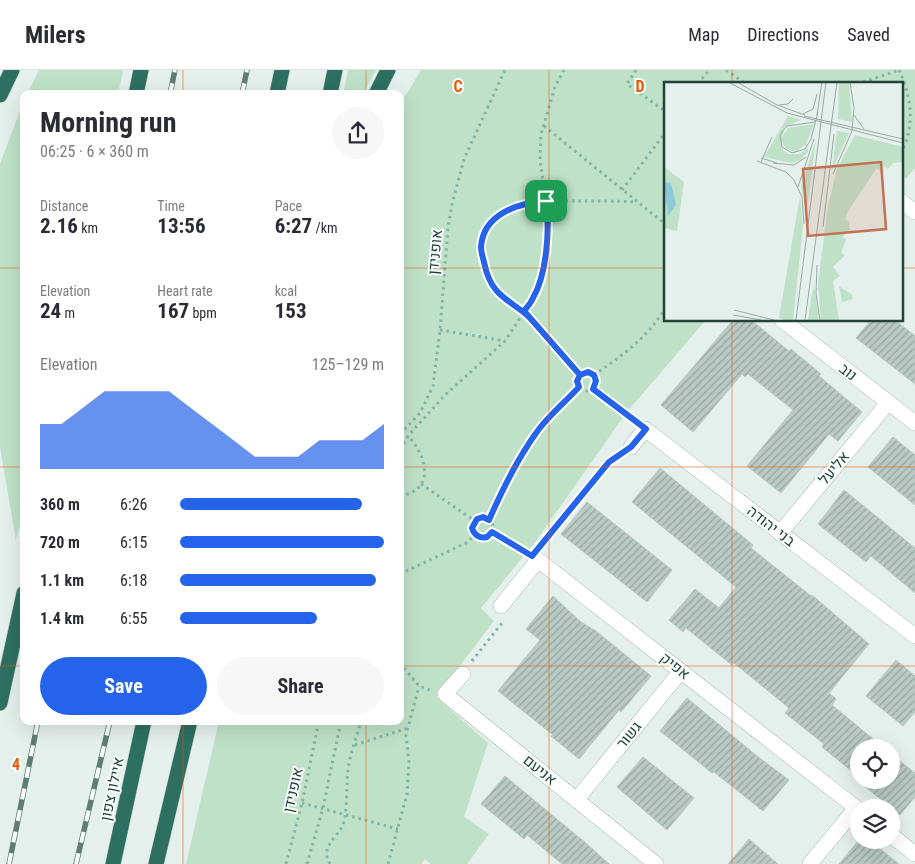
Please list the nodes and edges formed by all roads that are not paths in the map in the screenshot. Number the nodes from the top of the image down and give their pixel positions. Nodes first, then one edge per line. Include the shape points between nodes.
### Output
1 (12, 70) edge
2 (141, 70) edge
3 (282, 70) edge
4 (335, 70) edge
5 (388, 70) edge
6 (137, 90) edge
7 (278, 90) edge
8 (331, 90) edge
9 (378, 90) edge
10 (0, 95) edge
11 (902, 202) edge
12 (915, 212) edge
13 (783, 321) edge
14 (888, 403) junction
15 (915, 423) edge
16 (631, 447) road end
17 (780, 533) junction
18 (501, 606) road end
19 (20, 611) edge
20 (915, 636) edge
21 (682, 671) junction
22 (462, 674) road end
23 (0, 703) edge
24 (143, 725) edge
25 (189, 725) edge
26 (576, 800) junction
27 (850, 803) edge
28 (850, 818) edge
29 (900, 842) edge
30 (915, 854) edge
31 (114, 864) edge
32 (156, 864) edge
33 (656, 864) edge
34 (810, 864) edge

1 - 10 highway
2 - 6 highway
3 - 7 highway
4 - 8 highway
5 - 9 highway
11 - 12 street
13 - 14 street, נוב
14 - 15 street, נוב
14 - 17 street, אליעל
16 - 17 street, בני יהודה via 646,429
17 - 20 street, בני יהודה
18 - 21 street, אפיק via 535,558
19 - 23 highway
21 - 26 street, גשור
21 - 27 street, אפיק
22 - 26 street, אניעם via 445,694
24 - 31 highway, איילון צפון
25 - 32 highway
26 - 33 street, אניעם
28 - 34 street
29 - 30 street

